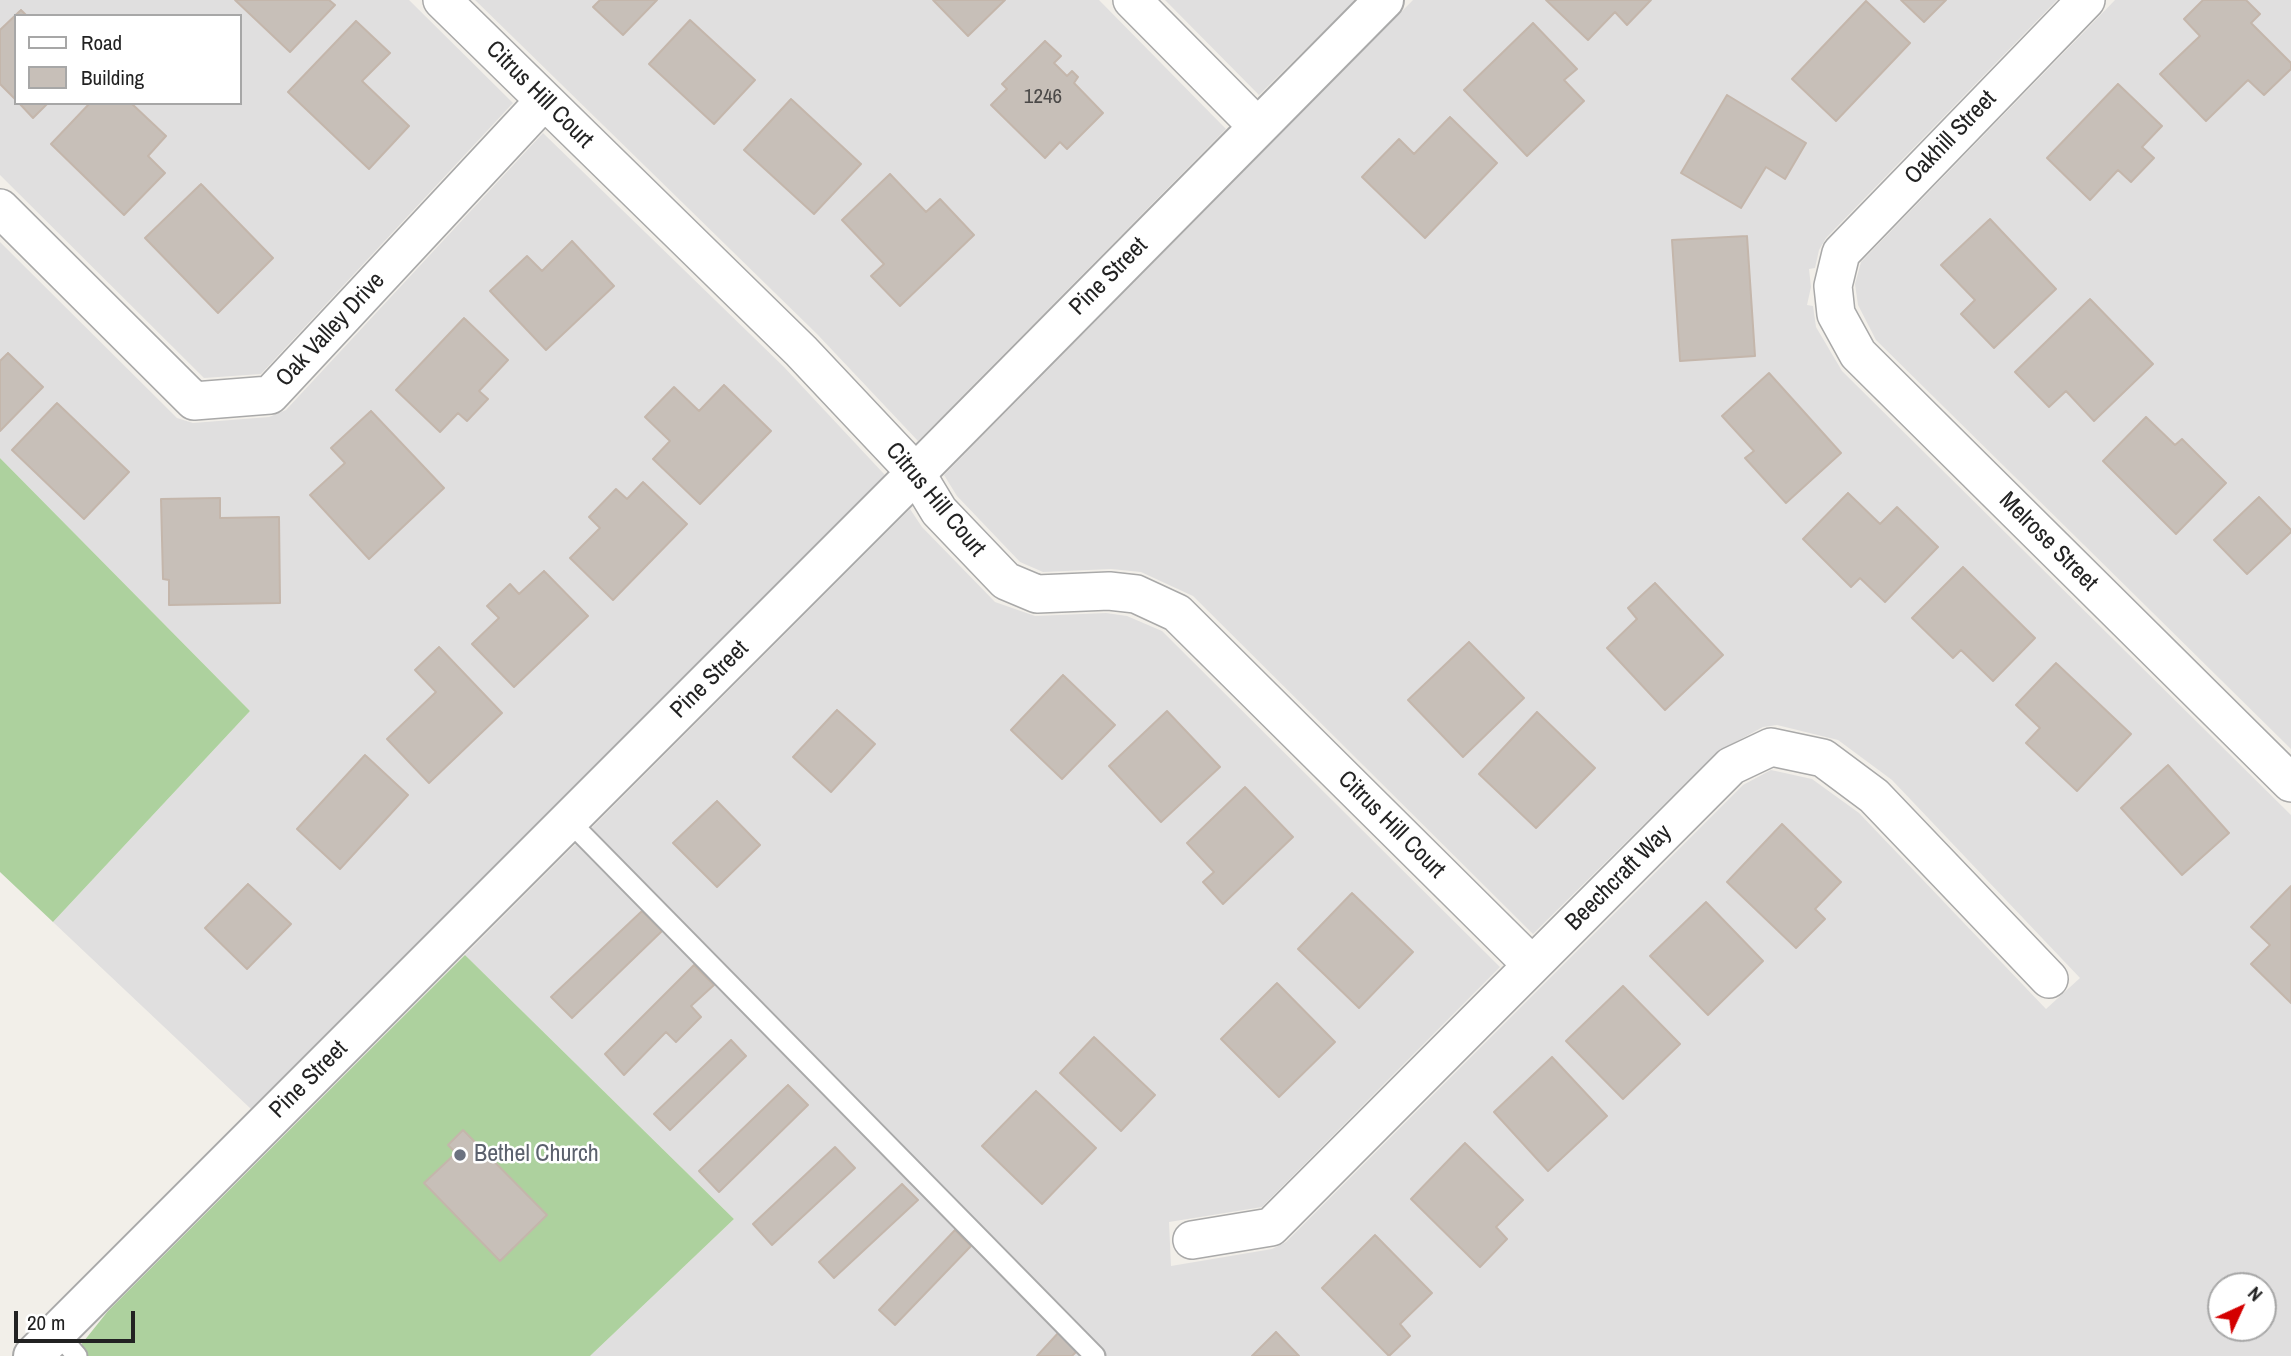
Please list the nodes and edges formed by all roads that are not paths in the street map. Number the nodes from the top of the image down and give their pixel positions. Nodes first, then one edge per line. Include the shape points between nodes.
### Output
1 (442, 0) edge
2 (1132, 0) edge
3 (1384, 0) edge
4 (2086, 0) edge
5 (544, 101) junction
6 (1258, 127) junction
7 (0, 208) edge
8 (1833, 286) joint
9 (916, 473) junction
10 (2291, 783) edge
11 (569, 821) junction
12 (1532, 965) junction
13 (2049, 979) dead end
14 (1192, 1240) dead end
15 (56, 1348) edge
16 (1095, 1356) edge

1 - 5 street, Citrus Hill Court
2 - 6 street
3 - 6 street, Pine Street
4 - 8 street, Oakhill Street via 1841,253
5 - 7 street, Oak Valley Drive via 270,396 194,401
5 - 9 street, Citrus Hill Court via 801,351
6 - 9 street, Pine Street
8 - 10 street, Melrose Street via 1836,314 1858,354
9 - 11 street, Pine Street
9 - 12 street, Citrus Hill Court via 939,511 1006,581 1037,594 1136,594 1177,613
11 - 15 street, Pine Street
11 - 16 lane
12 - 13 street, Beechcraft Way via 1731,766 1771,747 1823,758 1874,796
12 - 14 street, Beechcraft Way via 1271,1227

